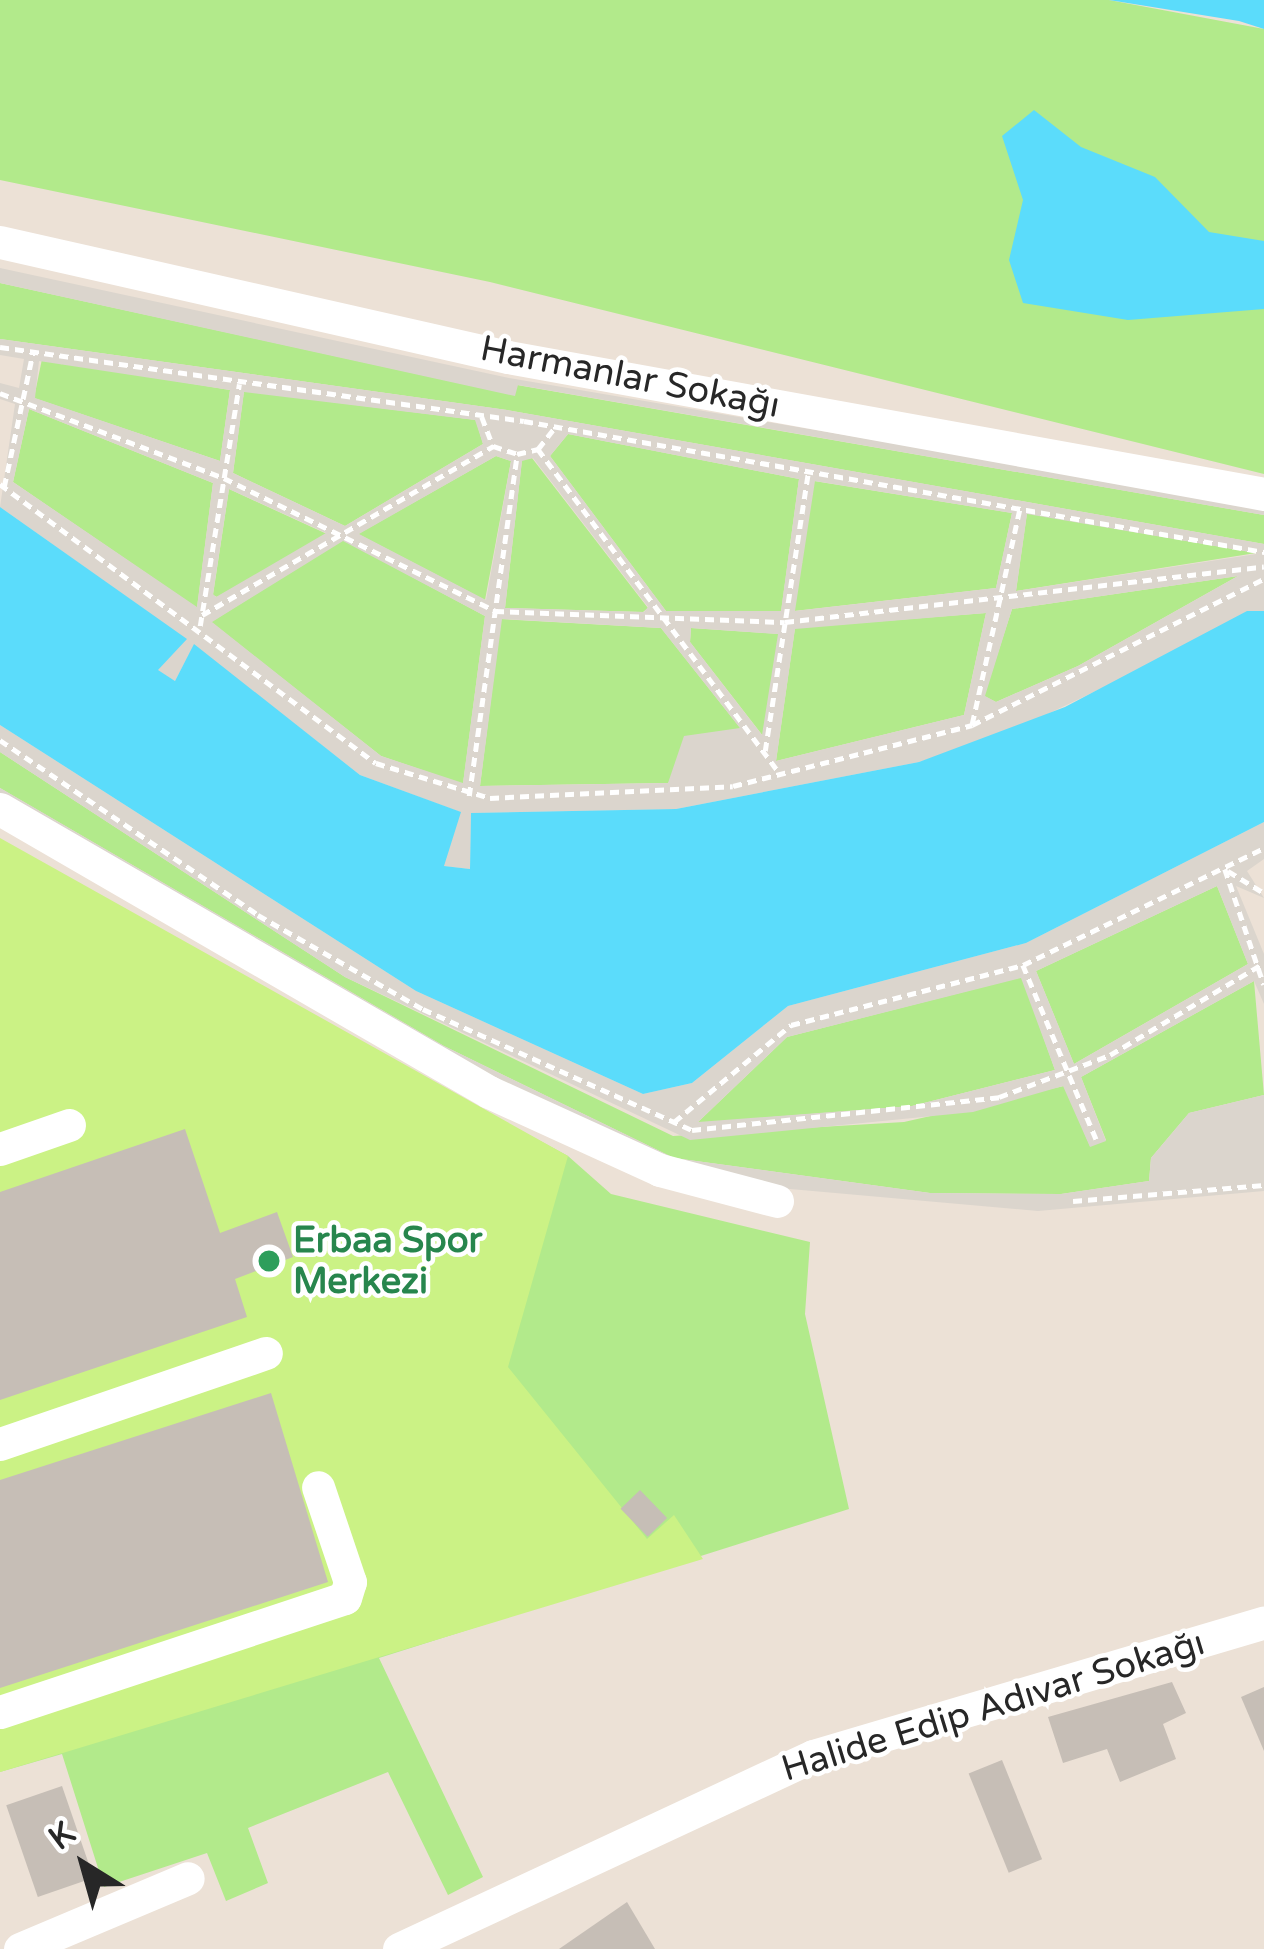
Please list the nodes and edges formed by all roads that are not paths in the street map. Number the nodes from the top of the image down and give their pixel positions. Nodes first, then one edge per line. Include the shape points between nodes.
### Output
1 (0, 242) edge
2 (1264, 494) edge
3 (0, 809) edge
4 (69, 1125) dead end
5 (0, 1149) edge
6 (777, 1201) dead end
7 (266, 1354) dead end
8 (0, 1444) edge
9 (318, 1486) dead end
10 (1264, 1622) edge
11 (0, 1712) edge
12 (188, 1878) dead end
13 (20, 1949) edge
14 (399, 1949) edge

1 - 2 street, Harmanlar Sokağı via 508,357
3 - 6 street via 489,1092 660,1170
4 - 5 street
7 - 8 street
9 - 11 street via 350,1582 345,1598
10 - 14 street, Halide Edip Adıvar Sokağı via 813,1756
12 - 13 street

